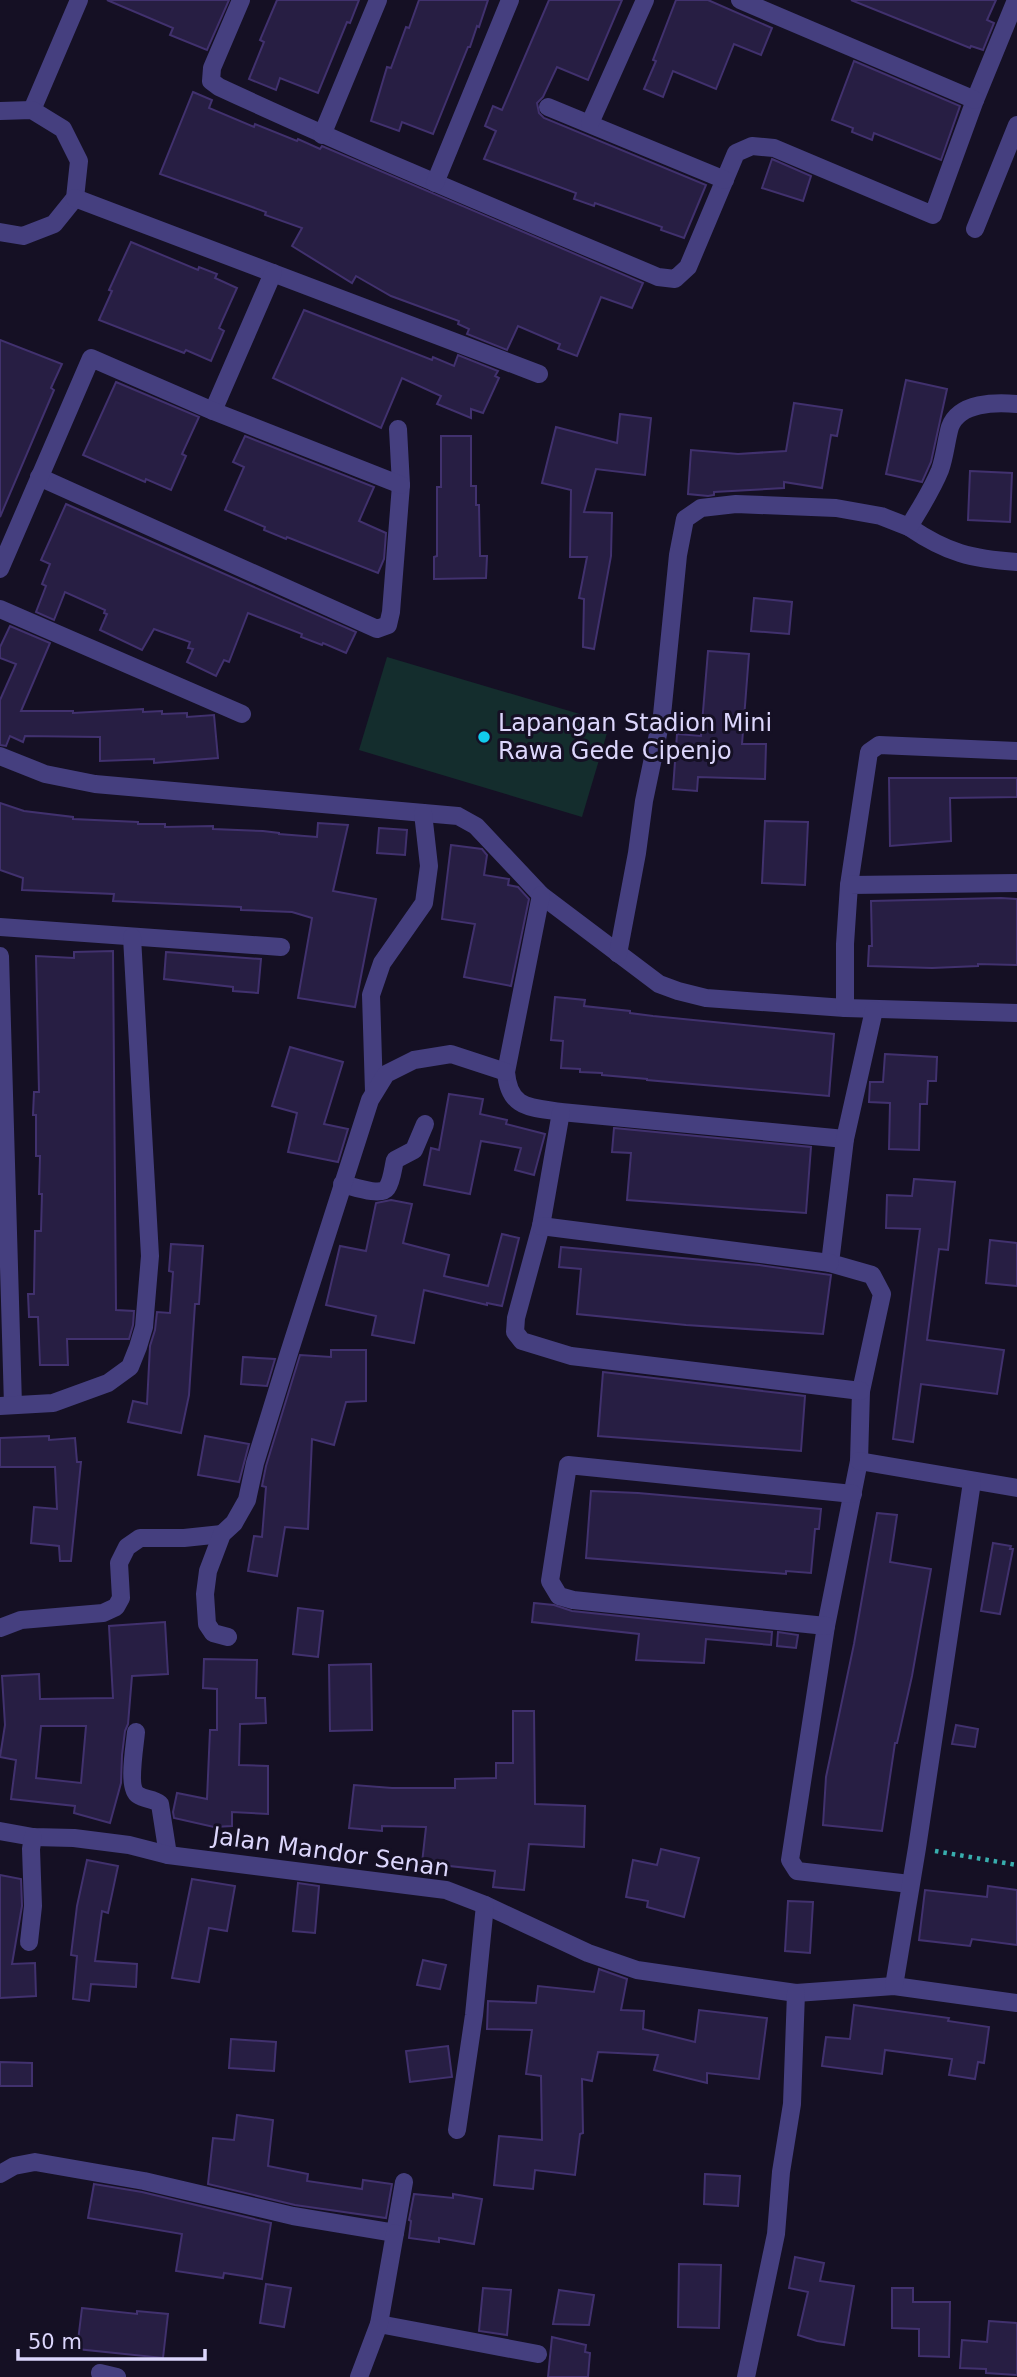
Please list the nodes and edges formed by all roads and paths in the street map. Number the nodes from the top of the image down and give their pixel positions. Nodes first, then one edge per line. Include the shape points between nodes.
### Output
1 (79, 0) edge
2 (241, 0) edge
3 (378, 0) edge
4 (510, 0) edge
5 (645, 0) edge
6 (740, 0) edge
7 (1016, 0) edge
8 (975, 100) junction
9 (548, 107) dead end
10 (32, 110) junction
11 (0, 111) edge
12 (590, 123) junction
13 (1017, 125) edge
14 (322, 135) junction
15 (725, 180) junction
16 (435, 183) junction
17 (75, 198) junction
18 (975, 229) dead end
19 (0, 232) edge
20 (273, 273) junction
21 (539, 374) dead end
22 (1017, 404) edge
23 (213, 411) junction
24 (398, 429) dead end
25 (39, 478) junction
26 (401, 485) junction
27 (909, 527) junction
28 (1017, 562) edge
29 (0, 569) edge
30 (0, 609) edge
31 (242, 714) dead end
32 (1017, 751) edge
33 (0, 756) edge
34 (423, 813) junction
35 (1017, 883) edge
36 (849, 885) junction
37 (541, 895) junction
38 (0, 927) edge
39 (132, 937) junction
40 (282, 947) dead end
41 (618, 954) junction
42 (0, 956) edge
43 (845, 1008) junction
44 (874, 1010) junction
45 (1017, 1013) edge
46 (506, 1072) junction
47 (374, 1092) junction
48 (561, 1112) junction
49 (425, 1124) dead end
50 (845, 1139) junction
51 (342, 1184) junction
52 (541, 1226) junction
53 (830, 1263) junction
54 (860, 1391) junction
55 (6, 1405) edge
56 (859, 1461) junction
57 (972, 1482) junction
58 (1017, 1488) edge
59 (853, 1494) junction
60 (222, 1534) junction
61 (827, 1626) junction
62 (0, 1628) edge
63 (228, 1637) dead end
64 (136, 1732) dead end
65 (0, 1832) edge
66 (33, 1838) junction
67 (916, 1849) junction
68 (168, 1855) junction
69 (1017, 1865) edge
70 (910, 1884) junction
71 (485, 1905) junction
72 (29, 1942) dead end
73 (894, 1986) junction
74 (796, 1993) junction
75 (1017, 2003) edge
76 (457, 2130) dead end
77 (0, 2174) edge
78 (404, 2182) dead end
79 (395, 2233) junction
80 (379, 2324) junction
81 (538, 2354) dead end
82 (359, 2377) edge
83 (746, 2377) edge

1 - 10 street
2 - 14 street via 212,68 211,81
3 - 14 street
4 - 16 street
5 - 12 street
6 - 8 street
7 - 8 street
8 - 15 street via 933,215 774,149 752,146 736,153
9 - 12 street
10 - 11 street
10 - 17 street via 64,129 79,162
12 - 15 street
13 - 18 street
14 - 16 street
15 - 16 street via 688,267 676,279 658,277
17 - 19 street via 54,224 23,236
17 - 20 street
20 - 21 street
20 - 23 street
22 - 27 street via 971,406 951,424 930,494
23 - 25 street via 91,358
23 - 26 street
24 - 26 street
25 - 26 street via 377,629 388,625 391,612
25 - 29 street
27 - 28 street via 941,547 979,559
27 - 41 street via 881,516 836,508 736,504 701,508 685,519 662,715
30 - 31 street
32 - 36 street via 879,745 869,752
33 - 34 street via 45,774 95,784
34 - 37 street via 458,816 477,826
34 - 47 street via 429,866 424,903 382,963 371,995
35 - 36 street
36 - 43 street
37 - 41 street
37 - 46 street
38 - 39 street
39 - 40 street
39 - 55 street via 150,1256 144,1327 130,1367 108,1383 52,1403
41 - 43 street via 659,984 706,998
42 - 55 street
43 - 44 street
44 - 45 street
44 - 50 street
46 - 47 street via 451,1054 414,1060 386,1074
46 - 48 street via 507,1087 515,1100
47 - 51 street
48 - 50 street
48 - 52 street
49 - 51 street via 414,1150 395,1160 387,1188 375,1192
50 - 53 street
51 - 60 street via 247,1500
52 - 53 street
52 - 54 street via 516,1318 515,1332 522,1341 571,1356
53 - 54 street via 872,1275 882,1294
54 - 56 street
56 - 57 street
56 - 59 street
57 - 58 street
57 - 67 street
59 - 61 street
59 - 61 street via 568,1465 550,1581 559,1596
60 - 62 street via 140,1538 127,1547 119,1563 121,1598 116,1607 103,1613 22,1620
60 - 63 street via 205,1594 207,1623 213,1633
61 - 70 street via 790,1860 797,1871
64 - 68 street via 133,1790 160,1804
65 - 66 street, Jalan Mandor Senan
66 - 68 street, Jalan Mandor Senan via 74,1838
66 - 72 street
67 - 69 path
67 - 70 street
68 - 71 street, Jalan Mandor Senan via 446,1890
70 - 73 street
71 - 74 street, Jalan Mandor Senan via 588,1953 638,1970
71 - 76 street
73 - 74 street, Jalan Mandor Senan
73 - 75 street, Jalan Mandor Senan
74 - 83 street via 792,2104 776,2234
77 - 79 street via 35,2162
78 - 79 street
79 - 80 street
80 - 81 street
80 - 82 street

